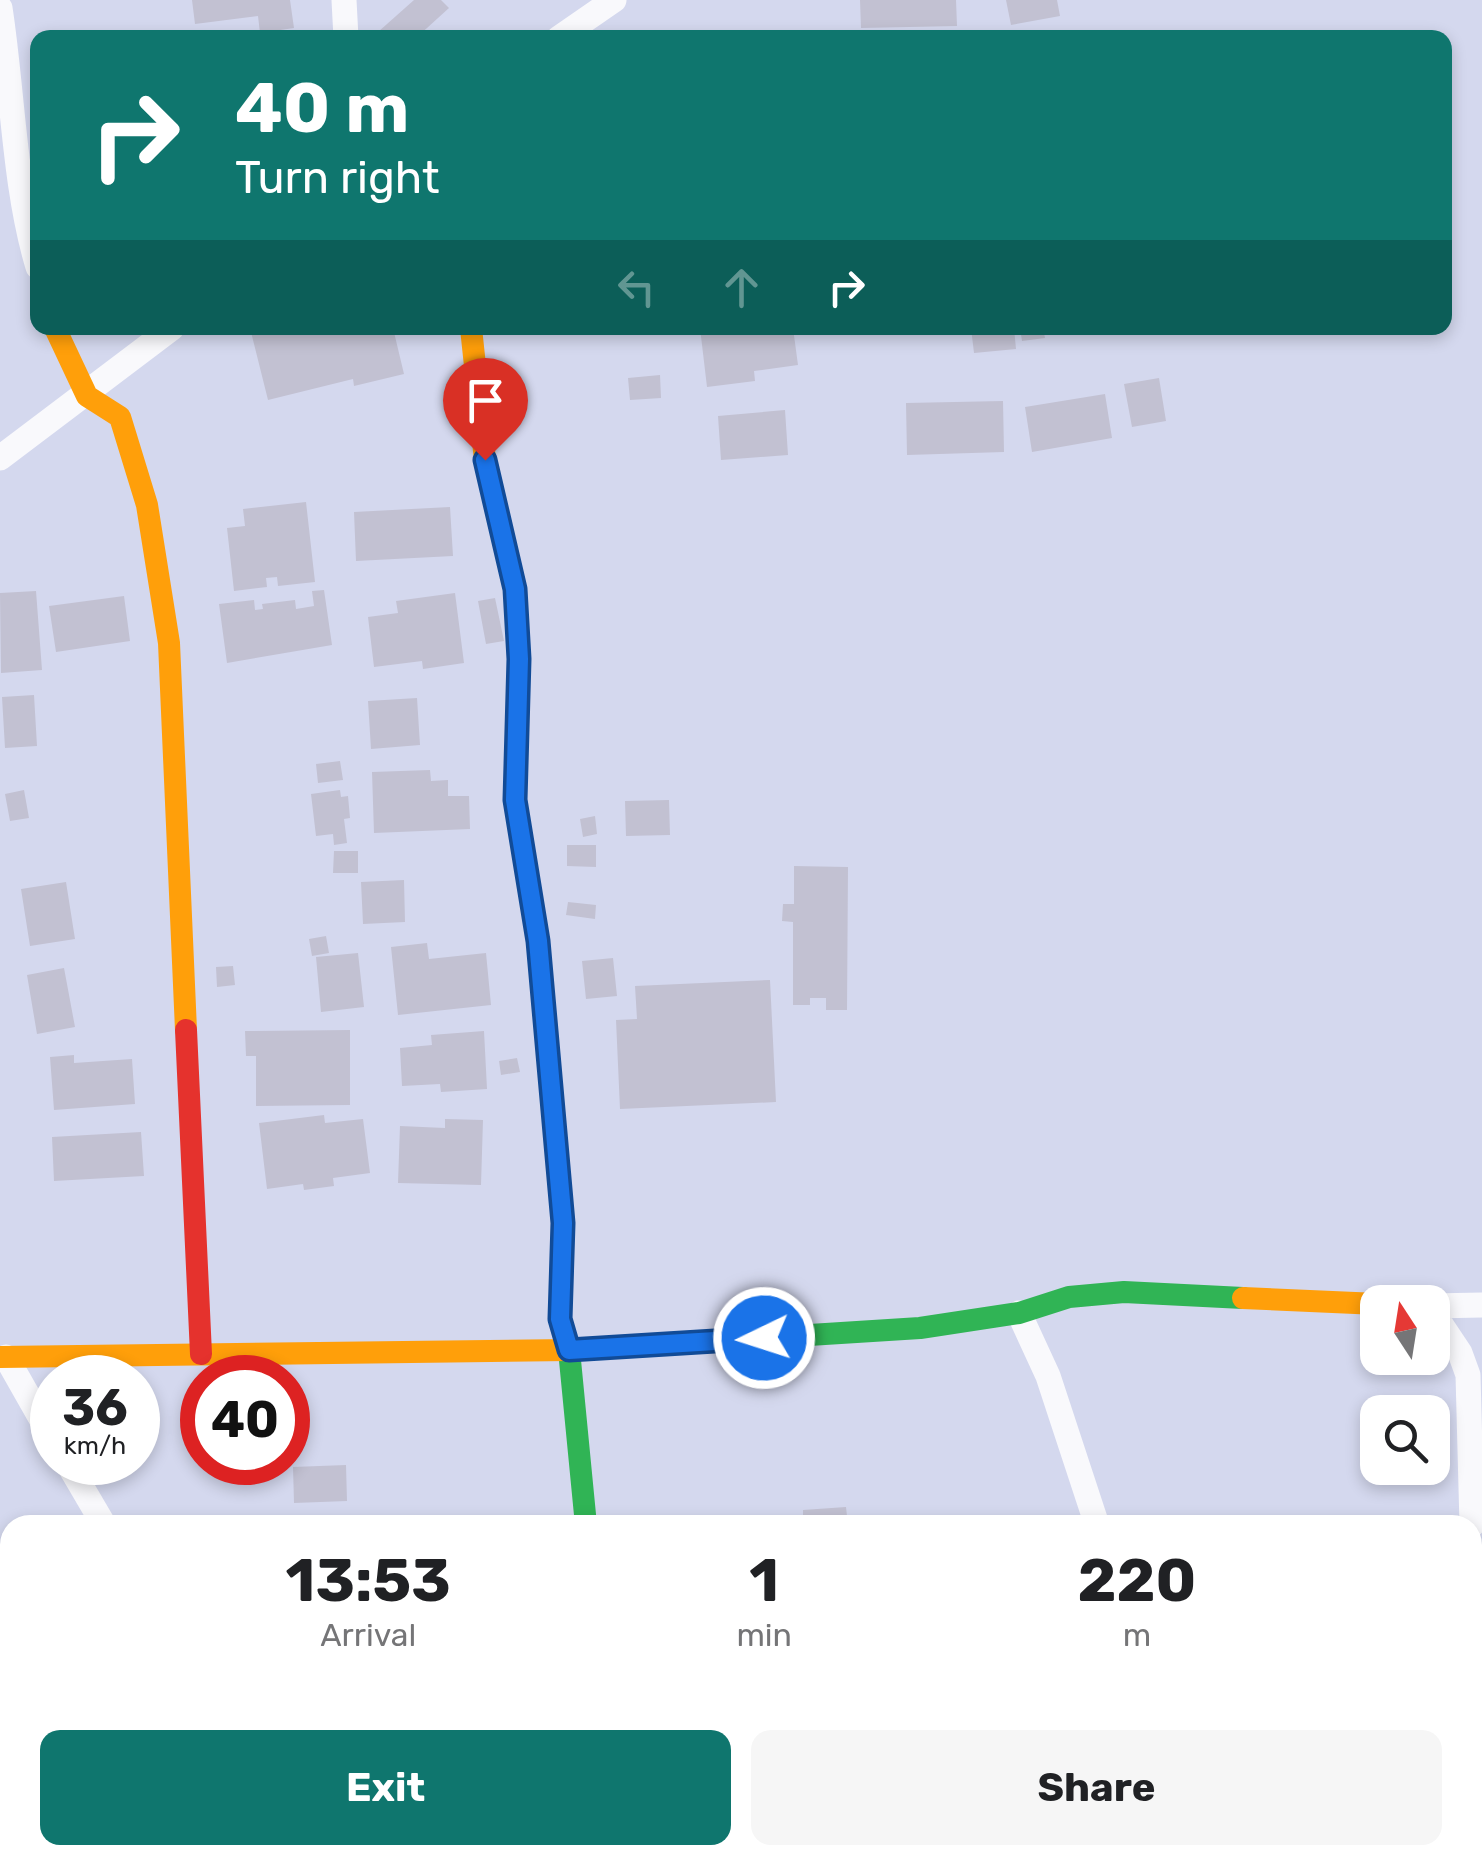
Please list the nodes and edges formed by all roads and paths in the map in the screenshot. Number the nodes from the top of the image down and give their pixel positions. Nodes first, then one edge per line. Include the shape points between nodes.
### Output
1 (344, 0) edge
2 (614, 0) edge
3 (0, 8) edge
4 (346, 30) edge
5 (571, 30) edge
6 (10, 171) edge
7 (30, 236) edge
8 (58, 335) edge
9 (163, 335) edge
10 (472, 335) edge
11 (86, 396) junction
12 (0, 458) edge
13 (1360, 1303) edge
14 (1482, 1306) edge
15 (1450, 1308) edge
16 (1020, 1314) junction
17 (1450, 1337) edge
18 (569, 1350) junction
19 (201, 1354) junction
20 (3, 1358) edge
21 (30, 1402) edge
22 (81, 1485) edge
23 (98, 1515) edge
24 (585, 1515) edge
25 (1094, 1515) edge
26 (1472, 1515) edge

1 - 4 street
2 - 5 street
3 - 6 street
6 - 7 street
8 - 11 street
9 - 11 street
10 - 18 street via 485,460 515,589 515,800 538,941 563,1223 560,1319
11 - 12 street
11 - 19 street via 120,417 148,505 169,643
13 - 16 street via 1124,1292 1069,1297
14 - 15 street
16 - 18 street via 920,1328
16 - 25 street
17 - 26 street via 1468,1375
18 - 19 street
18 - 24 street
19 - 20 street
20 - 21 street
22 - 23 street

